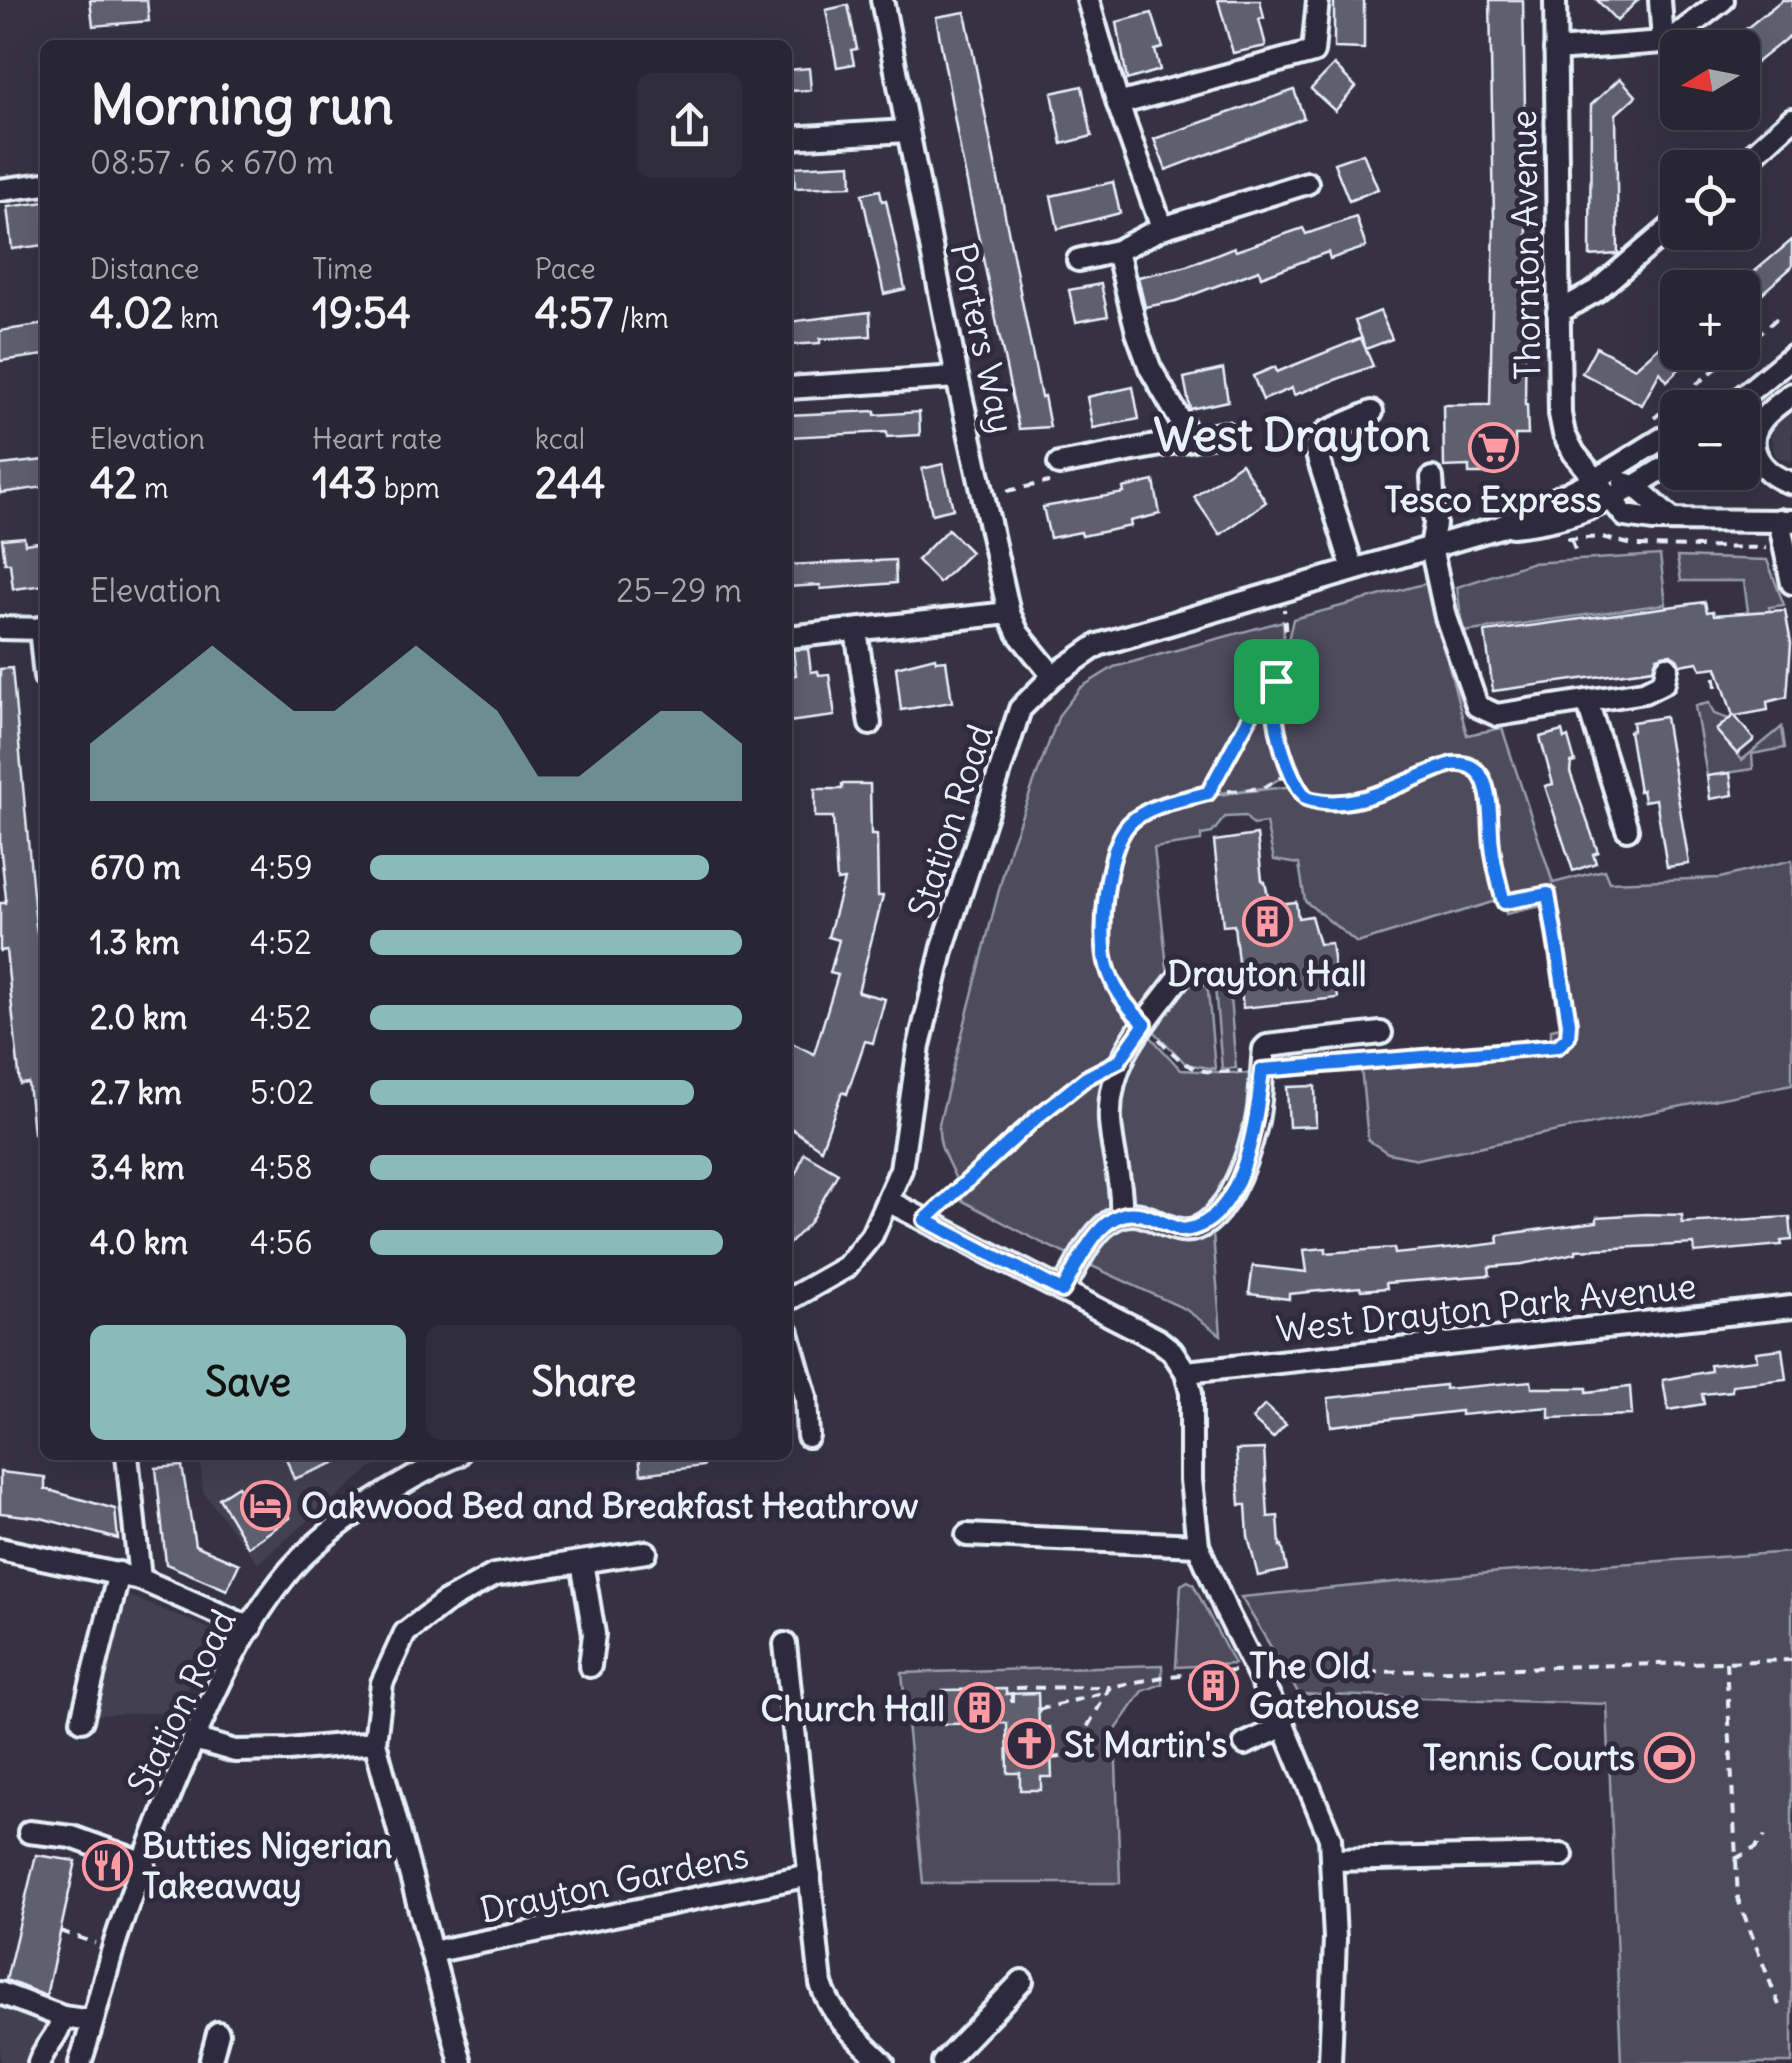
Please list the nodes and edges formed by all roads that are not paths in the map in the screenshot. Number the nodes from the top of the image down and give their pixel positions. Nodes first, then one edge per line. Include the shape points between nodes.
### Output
1 (882, 0) edge
2 (1088, 0) edge
3 (1318, 0) edge
4 (1555, 0) edge
5 (1660, 0) edge
6 (1723, 0) edge
7 (1662, 30) edge
8 (1684, 30) edge
9 (1660, 42) edge
10 (1555, 50) junction
11 (1118, 104) junction
12 (1792, 119) edge
13 (907, 131) junction
14 (792, 138) edge
15 (1758, 150) edge
16 (1307, 183) dead end
17 (40, 185) edge
18 (0, 190) edge
19 (1162, 228) junction
20 (1660, 237) edge
21 (1117, 251) junction
22 (1078, 260) dead end
23 (1558, 312) junction
24 (1792, 356) edge
25 (957, 377) junction
26 (792, 388) edge
27 (1751, 390) edge
28 (1792, 394) edge
29 (1372, 412) dead end
30 (1226, 433) dead end
31 (1191, 440) junction
32 (1660, 440) edge
33 (1059, 464) road end
34 (1660, 470) edge
35 (1432, 478) dead end
36 (1598, 478) junction
37 (1789, 482) edge
38 (1636, 486) junction
39 (1611, 501) junction
40 (1672, 519) junction
41 (1786, 521) edge
42 (1500, 527) junction
43 (1430, 547) junction
44 (1353, 569) junction
45 (1792, 582) edge
46 (1009, 612) junction
47 (0, 628) edge
48 (40, 628) edge
49 (856, 630) junction
50 (792, 638) edge
51 (1667, 667) dead end
52 (1052, 676) junction
53 (1587, 701) junction
54 (870, 724) dead end
55 (1627, 829) dead end
56 (1180, 976) dead end
57 (1382, 1033) dead end
58 (888, 1201) junction
59 (1121, 1215) junction
60 (1062, 1291) junction
61 (792, 1298) edge
62 (1792, 1307) edge
63 (792, 1346) edge
64 (1186, 1372) junction
65 (808, 1436) dead end
66 (127, 1460) edge
67 (449, 1460) edge
68 (967, 1535) dead end
69 (1198, 1544) junction
70 (0, 1549) edge
71 (646, 1552) dead end
72 (582, 1562) junction
73 (129, 1576) junction
74 (251, 1628) junction
75 (786, 1644) dead end
76 (590, 1666) dead end
77 (82, 1720) dead end
78 (1284, 1726) junction
79 (194, 1739) junction
80 (375, 1742) junction
81 (1245, 1744) dead end
82 (29, 1832) dead end
83 (1562, 1855) dead end
84 (1330, 1860) junction
85 (144, 1862) junction
86 (810, 1875) junction
87 (432, 1952) junction
88 (1022, 1980) dead end
89 (0, 1992) edge
90 (63, 2016) junction
91 (92, 2021) junction
92 (218, 2033) dead end
93 (39, 2063) edge
94 (80, 2063) edge
95 (210, 2063) edge
96 (461, 2063) edge
97 (883, 2063) edge
98 (943, 2063) edge
99 (1330, 2063) edge

1 - 13 street, Porters Way
2 - 11 street
3 - 11 street via 1313,52
4 - 10 street, Thornton Avenue
5 - 7 street
6 - 8 street
9 - 10 street
10 - 23 street, Thornton Avenue
11 - 19 street
12 - 15 street
13 - 14 street
13 - 25 street, Porters Way
16 - 19 street
17 - 18 street
19 - 21 street
20 - 23 street via 1596,292
21 - 22 street
21 - 31 street via 1150,368
23 - 36 street, Thornton Avenue via 1564,434
24 - 27 street
25 - 26 street
25 - 46 street, Porters Way
28 - 37 street via 1758,424 1754,440 1762,466
29 - 44 street via 1326,432 1314,448
30 - 31 street
31 - 33 street
32 - 36 street, Station Road
34 - 38 street, Station Road
35 - 43 street
36 - 38 street
36 - 39 street, Thornton Avenue
36 - 42 street, Station Road
38 - 39 street, Station Road
38 - 40 street
39 - 40 street via 1625,516
39 - 42 street, Station Road via 1554,522
40 - 41 street
41 - 45 street via 1784,552
42 - 43 street, Station Road
43 - 44 street, Station Road
43 - 53 street via 1470,694 1484,712
44 - 52 street, Station Road via 1098,646
46 - 49 street
46 - 52 street, Porters Way
47 - 48 street
49 - 50 street
49 - 54 street
51 - 53 street via 1655,688
52 - 58 street, Station Road via 1020,710 943,947
53 - 55 street
56 - 59 street via 1119,1061 1110,1096
57 - 59 street via 1264,1049 1257,1123 1244,1165 1212,1220 1184,1230 1140,1214
58 - 60 street
58 - 61 street, Station Road via 846,1267
59 - 60 street via 1097,1234
60 - 64 street via 1158,1340
62 - 64 street, West Drayton Park Avenue
63 - 65 street
64 - 69 street
66 - 73 street
67 - 74 street, Station Road via 328,1534 292,1568
68 - 69 street
69 - 78 street
70 - 73 street
71 - 72 street
72 - 76 street via 594,1634
72 - 80 street via 494,1575 405,1633 382,1682
73 - 74 street
73 - 77 street
74 - 79 street, Station Road
75 - 86 street
78 - 81 street
78 - 84 street via 1330,1838
79 - 80 street via 235,1751
79 - 85 street, Station Road
80 - 87 street
82 - 85 street via 72,1836
83 - 84 street
84 - 99 street
85 - 91 street, Station Road
86 - 87 street, Drayton Gardens
86 - 97 street via 828,2003
87 - 96 street
88 - 98 street
89 - 90 street
90 - 91 street
90 - 93 street
91 - 94 street, Station Road
92 - 95 street

